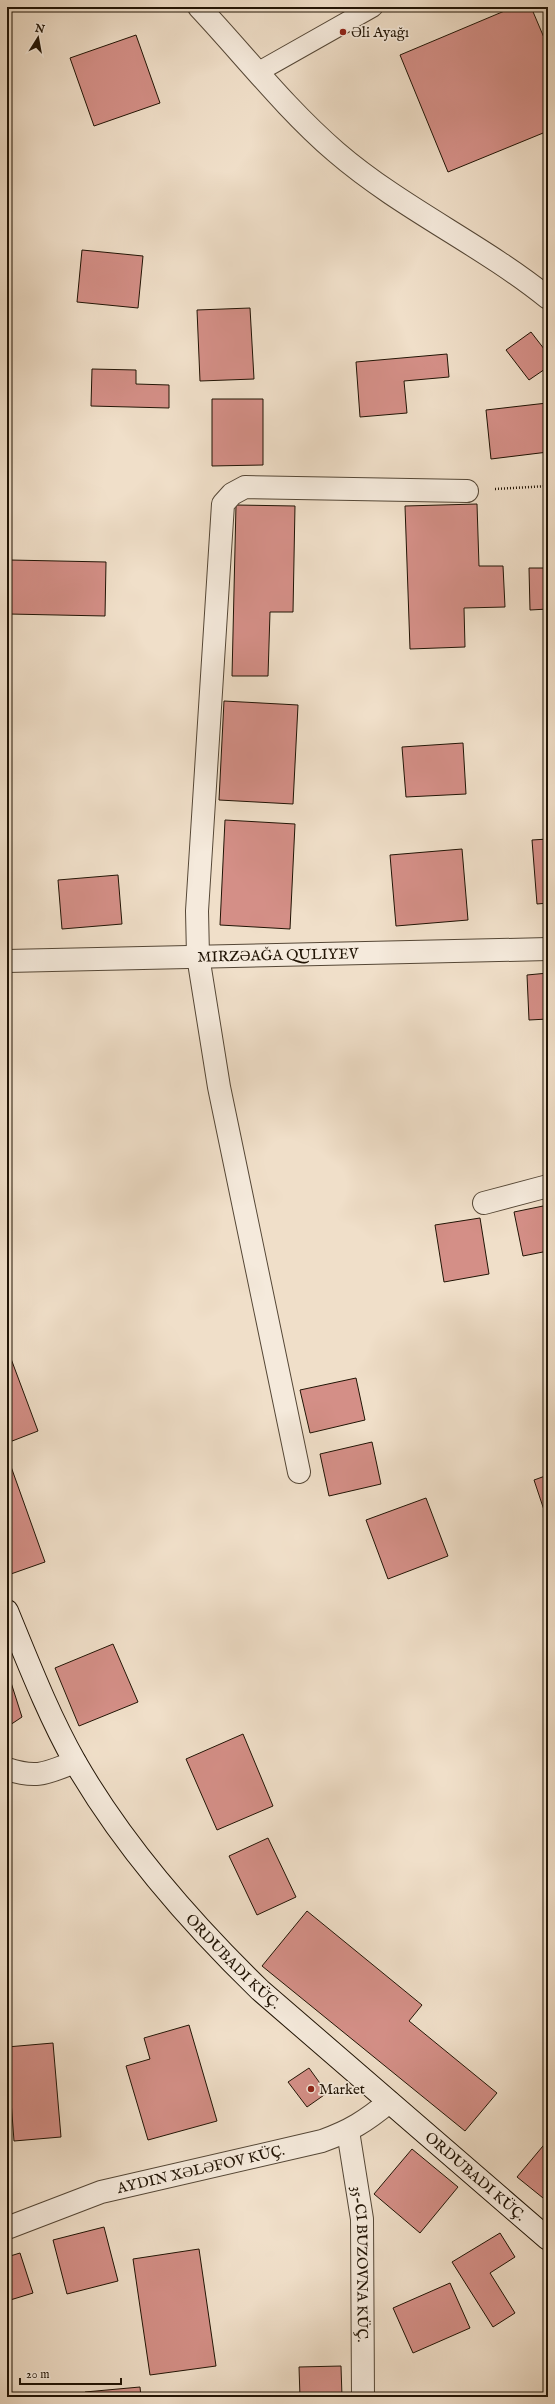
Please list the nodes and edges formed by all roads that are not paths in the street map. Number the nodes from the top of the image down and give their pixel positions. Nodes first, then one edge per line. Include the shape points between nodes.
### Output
1 (199, 7) edge
2 (373, 7) edge
3 (258, 72) junction
4 (548, 298) edge
5 (466, 491) road end
6 (548, 949) edge
7 (198, 956) junction
8 (7, 961) edge
9 (548, 1186) edge
10 (484, 1203) dead end
11 (299, 1472) dead end
12 (7, 1611) edge
13 (75, 1762) junction
14 (7, 1769) edge
15 (389, 2102) junction
16 (348, 2132) junction
17 (7, 2228) edge
18 (548, 2240) edge
19 (362, 2397) edge

1 - 3 street
2 - 3 lane
3 - 4 street via 300,117 370,179 507,267
5 - 7 street via 245,488 232,494 224,504 197,911
6 - 7 street, MIRZƏAĞA QULIYEV
7 - 8 street, MIRZƏAĞA QULIYEV
7 - 11 street via 218,1087
9 - 10 street
12 - 13 street, ORDUBADI KÜÇ. via 37,1685
13 - 14 street via 42,1775 25,1775
13 - 15 street, ORDUBADI KÜÇ. via 141,1859 216,1948 260,1990
15 - 16 street
15 - 18 street, ORDUBADI KÜÇ.
16 - 17 street via 285,2150 101,2192
16 - 19 street, 35-CI BUZOVNA KÜÇ. via 362,2219

